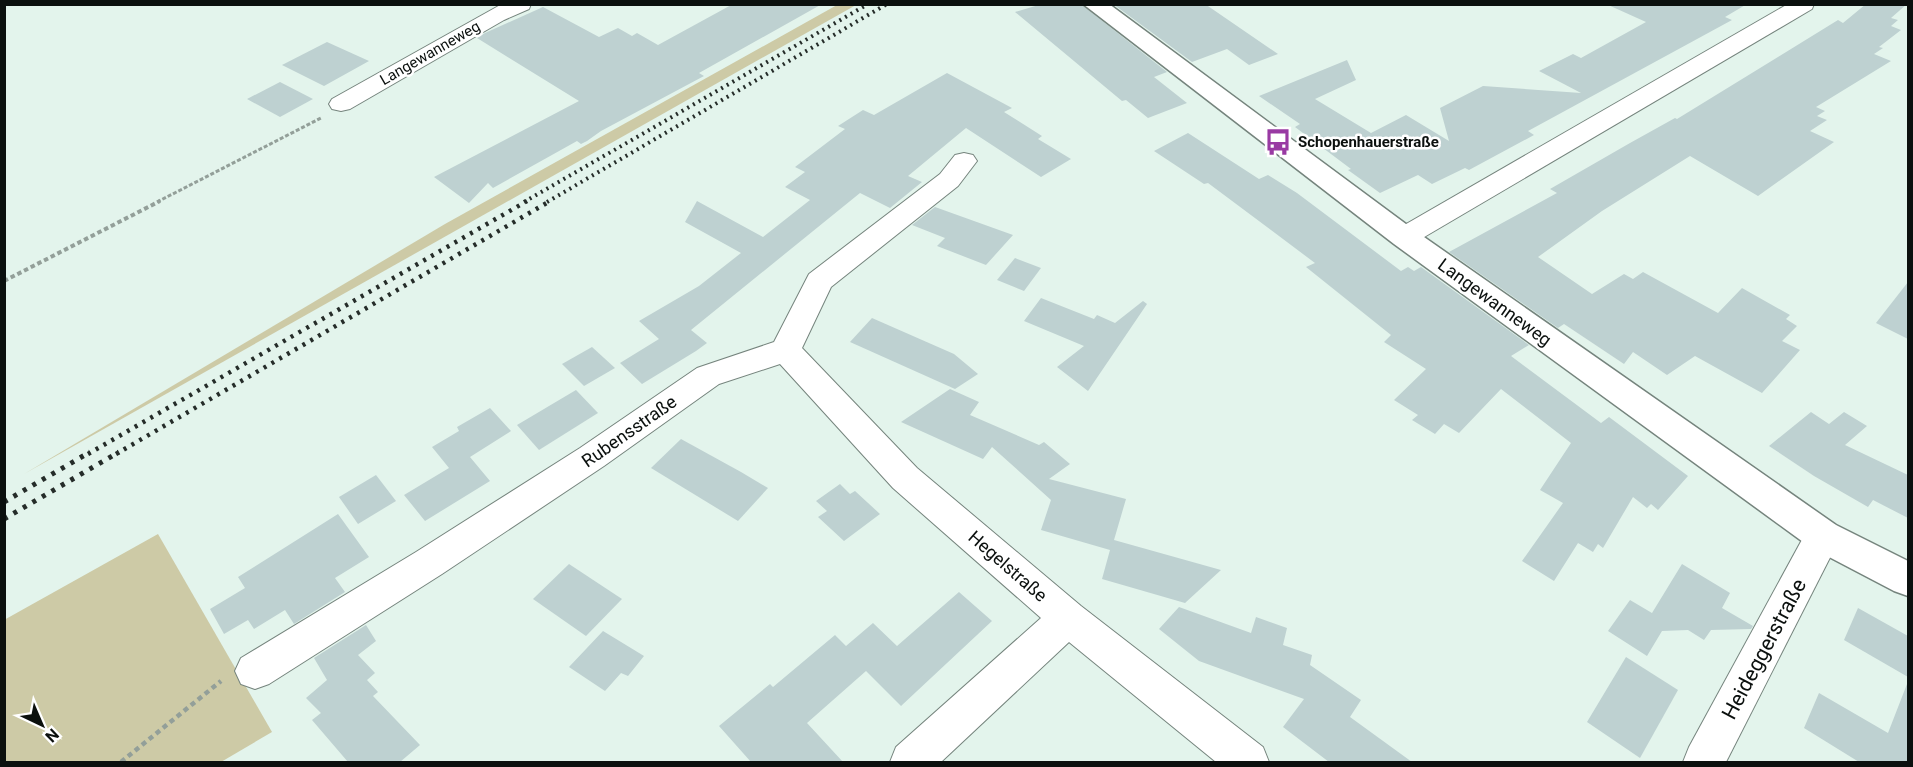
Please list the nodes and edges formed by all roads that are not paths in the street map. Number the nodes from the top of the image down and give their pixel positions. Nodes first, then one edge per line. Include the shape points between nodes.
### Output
1 (521, 4) edge
2 (1094, 4) edge
3 (1804, 4) edge
4 (341, 104) road end
5 (964, 161) dead end
6 (1404, 237) junction
7 (786, 350) junction
8 (1822, 536) junction
9 (1908, 579) edge
10 (1068, 618) junction
11 (255, 671) road end
12 (911, 762) edge
13 (1248, 762) edge
14 (1704, 762) edge

1 - 4 street, Langewanneweg
2 - 6 street, Langewanneweg
3 - 6 street
5 - 7 street via 949,180 819,281
6 - 8 street, Langewanneweg
7 - 10 street, Hegelstraße via 905,478
7 - 11 street, Rubensstraße via 708,376 439,557
8 - 9 street, Langewanneweg
8 - 14 street, Heideggerstraße
10 - 12 street
10 - 13 street, Hegelstraße

